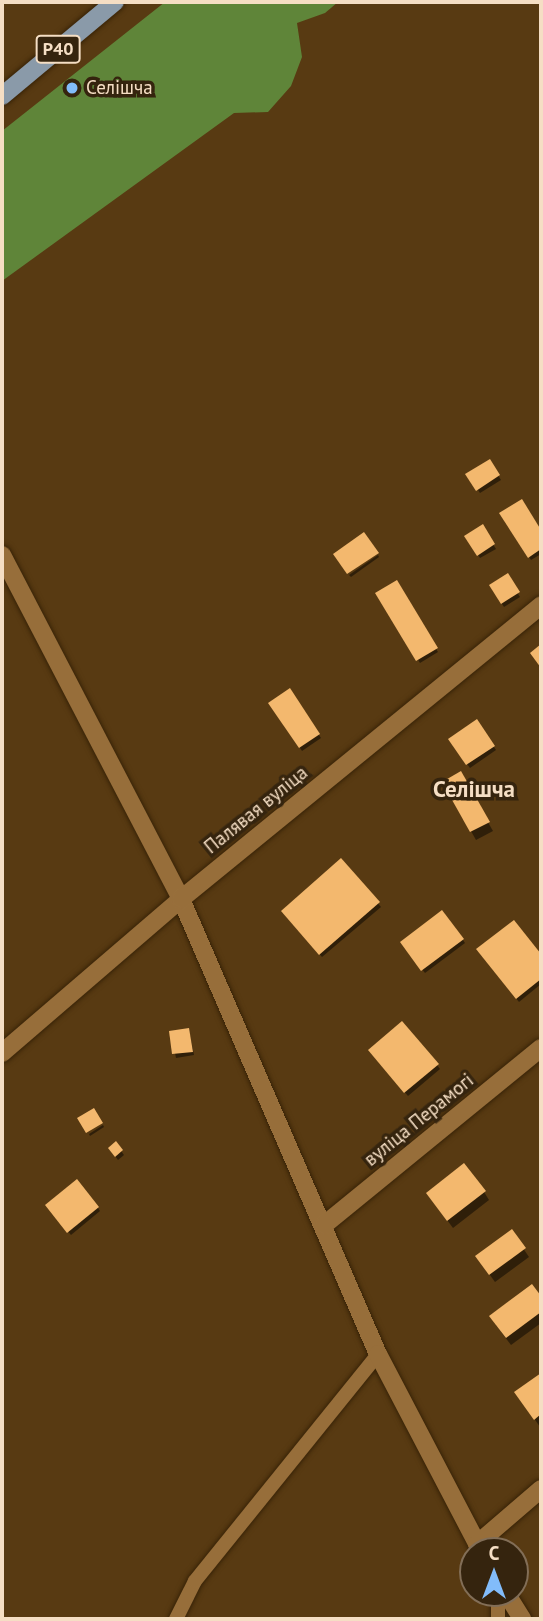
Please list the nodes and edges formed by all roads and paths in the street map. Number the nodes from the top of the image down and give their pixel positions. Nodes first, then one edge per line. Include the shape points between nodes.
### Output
1 (115, 2) edge
2 (2, 96) edge
3 (2, 555) edge
4 (541, 605) edge
5 (181, 899) junction
6 (541, 1048) edge
7 (2, 1053) edge
8 (324, 1225) junction
9 (378, 1354) junction
10 (541, 1489) edge
11 (473, 1537) edge
12 (491, 1537) edge
13 (176, 1619) edge

1 - 2 main road, Р40
3 - 5 street
4 - 5 street, Палявая вуліца
5 - 7 street, Палявая вуліца
5 - 8 street
6 - 8 street, вуліца Перамогі
8 - 9 street
9 - 11 street
9 - 13 lane via 195,1581
10 - 12 street

